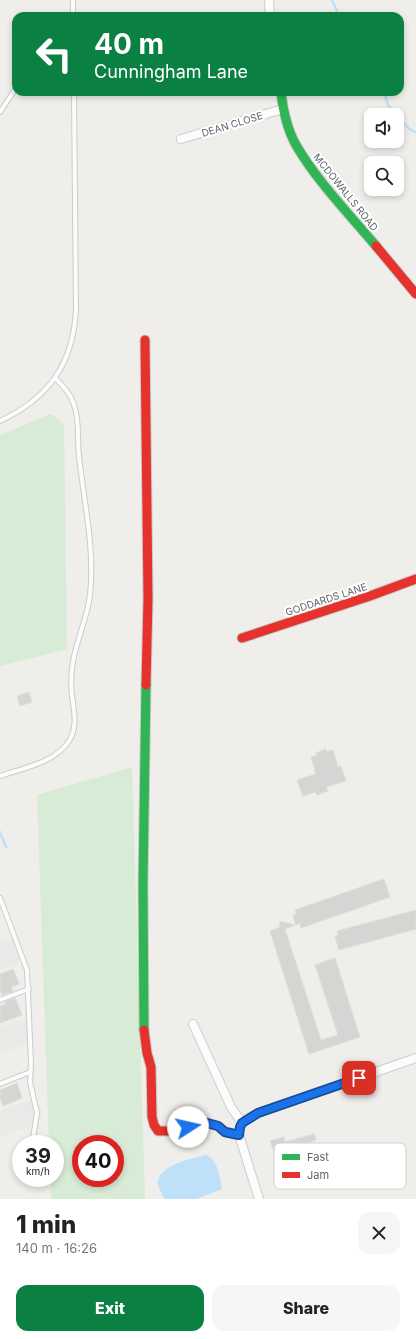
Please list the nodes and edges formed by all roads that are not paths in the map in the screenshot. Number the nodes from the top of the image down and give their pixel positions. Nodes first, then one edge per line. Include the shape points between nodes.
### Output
1 (73, 0) edge
2 (269, 0) edge
3 (73, 12) edge
4 (270, 12) edge
5 (12, 94) edge
6 (74, 96) edge
7 (281, 96) edge
8 (283, 109) junction
9 (0, 112) edge
10 (181, 139) dead end
11 (416, 294) edge
12 (145, 340) dead end
13 (55, 378) junction
14 (0, 421) edge
15 (416, 579) edge
16 (242, 638) dead end
17 (0, 776) edge
18 (0, 900) edge
19 (29, 989) junction
20 (0, 1000) edge
21 (193, 1024) dead end
22 (416, 1058) edge
23 (30, 1072) junction
24 (0, 1084) edge
25 (240, 1128) junction
26 (33, 1135) edge
27 (259, 1199) edge

1 - 3 lane
2 - 4 street
5 - 9 lane
6 - 13 lane via 75,320 70,350
7 - 8 street, MCDOWALLS ROAD
8 - 10 street, DEAN CLOSE
8 - 11 street, MCDOWALLS ROAD via 296,144 313,170
12 - 25 street via 148,599 143,884 144,1036 151,1067 152,1117 158,1131 172,1131 207,1123 218,1126 225,1132
13 - 14 lane via 36,399
13 - 17 lane via 72,399 77,413 79,457 91,559 90,597 72,666 74,725 69,740 59,753
15 - 16 street, GODDARDS LANE
18 - 19 lane via 27,970
19 - 20 lane
19 - 23 lane via 32,1064
21 - 25 street
22 - 25 street via 258,1113
23 - 24 lane
23 - 26 lane via 37,1113
25 - 27 street

